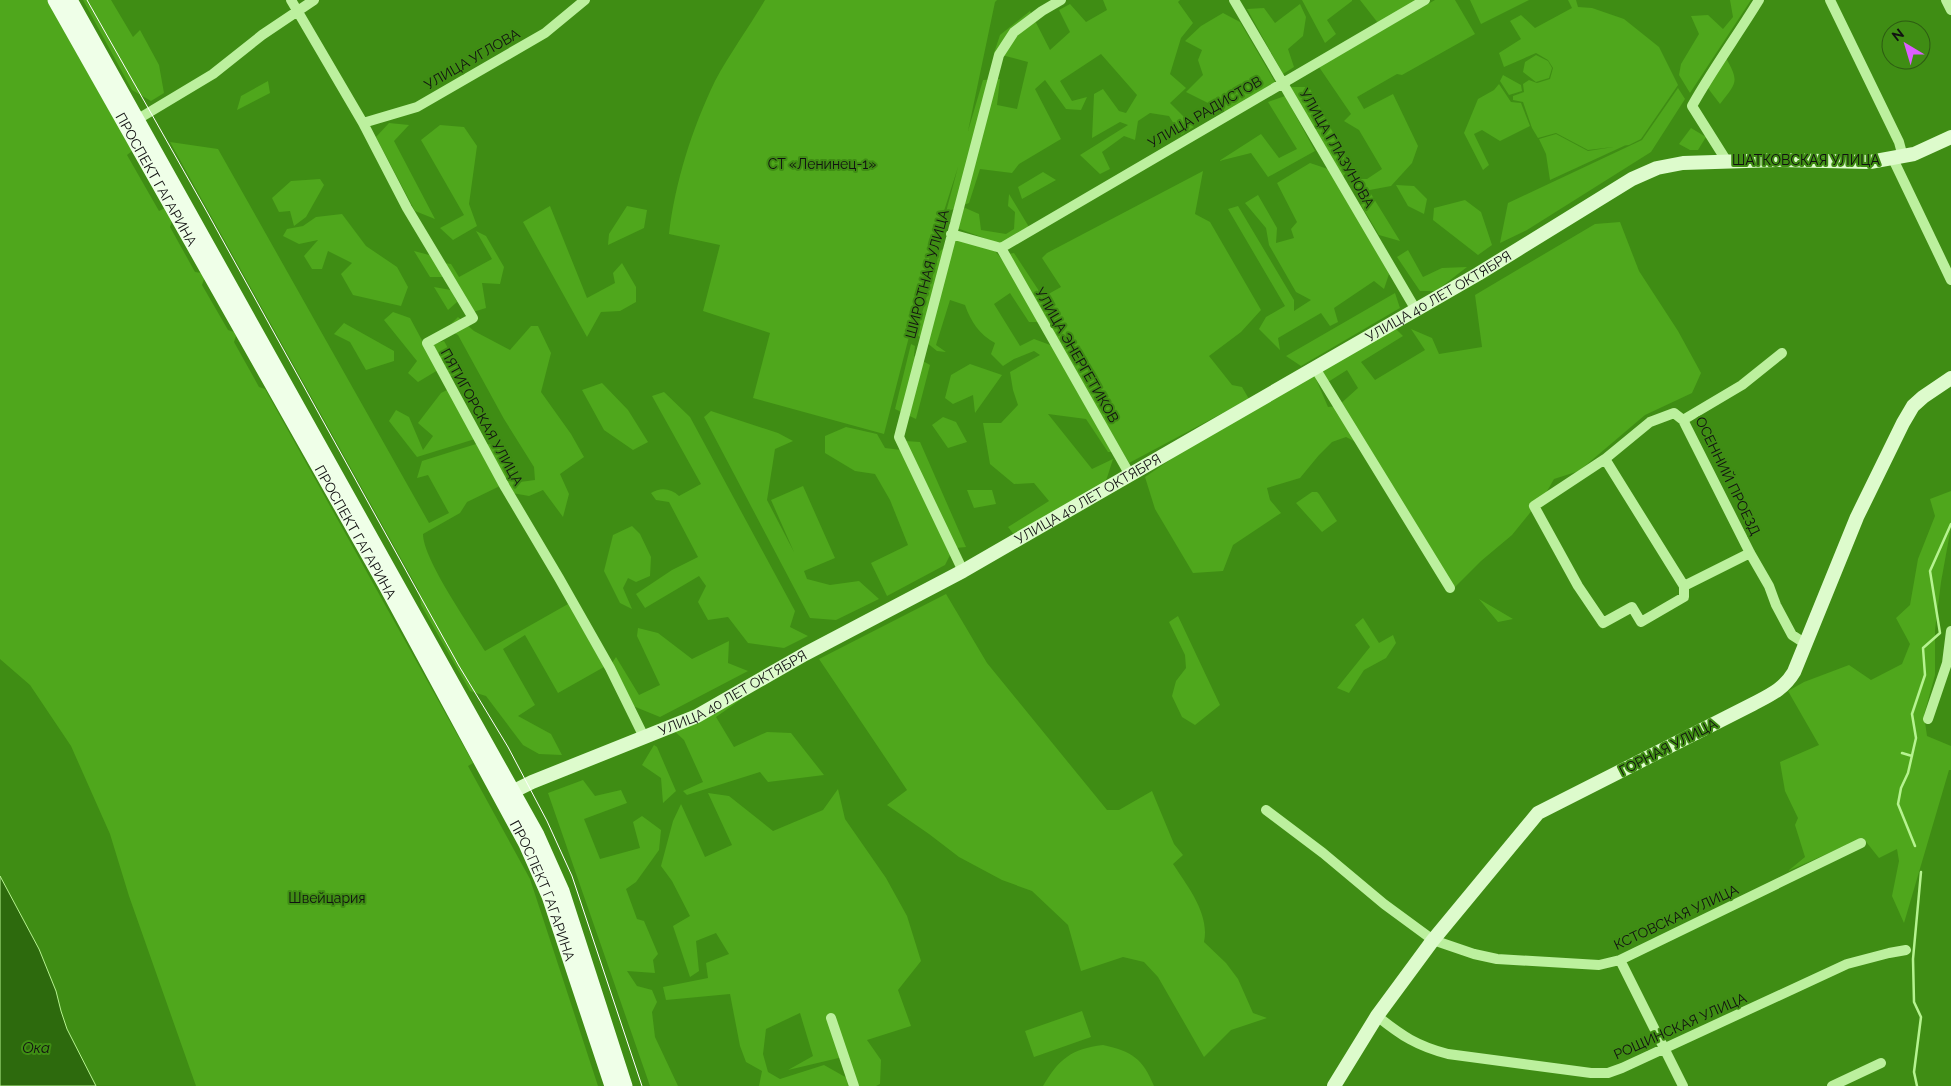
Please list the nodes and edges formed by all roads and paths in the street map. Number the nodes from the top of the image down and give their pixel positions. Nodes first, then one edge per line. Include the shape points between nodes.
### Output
1 (55, 0) edge
2 (70, 0) edge
3 (291, 0) edge
4 (314, 0) edge
5 (585, 0) edge
6 (1061, 0) edge
7 (1234, 0) edge
8 (1425, 0) edge
9 (1758, 0) edge
10 (1830, 0) edge
11 (1946, 0) edge
12 (297, 10) junction
13 (1951, 10) edge
14 (1283, 82) junction
15 (131, 123) junction
16 (363, 123) junction
17 (1951, 137) edge
18 (1898, 158) junction
19 (1726, 160) junction
20 (1657, 168) joint
21 (951, 234) junction
22 (1001, 248) junction
23 (1951, 280) edge
24 (1416, 310) junction
25 (1782, 353) dead end
26 (1315, 368) junction
27 (1951, 378) edge
28 (1683, 420) junction
29 (1605, 459) junction
30 (1130, 475) junction
31 (1750, 553) junction
32 (964, 571) junction
33 (1684, 586) junction
34 (1450, 588) dead end
35 (1951, 631) edge
36 (1806, 644) junction
37 (1928, 719) dead end
38 (644, 737) junction
39 (508, 795) junction
40 (1266, 810) dead end
41 (1861, 843) dead end
42 (1433, 940) junction
43 (1906, 950) dead end
44 (1620, 960) junction
45 (1376, 1016) junction
46 (831, 1018) dead end
47 (1666, 1049) junction
48 (1881, 1063) dead end
49 (612, 1086) edge
50 (626, 1086) edge
51 (854, 1086) edge
52 (1334, 1086) edge
53 (1683, 1086) edge
54 (1832, 1086) edge

1 - 15 main road, ПРОСПЕКТ ГАГАРИНА
2 - 15 main road, ПРОСПЕКТ ГАГАРИНА
3 - 12 street, ПЯТИГОРСКАЯ УЛИЦА
4 - 12 street
5 - 16 street, УЛИЦА УГЛОВА via 545,32 418,107
6 - 21 street, ШИРОТНАЯ УЛИЦА via 1014,32 999,54
7 - 14 street, УЛИЦА ГЛАЗУНОВА
8 - 14 street, УЛИЦА РАДИСТОВ
9 - 19 street via 1692,106
10 - 18 street via 1899,142
11 - 13 street
12 - 15 street via 213,74
12 - 16 street, ПЯТИГОРСКАЯ УЛИЦА
14 - 22 street, УЛИЦА РАДИСТОВ
14 - 24 street, УЛИЦА ГЛАЗУНОВА
15 - 39 main road, ПРОСПЕКТ ГАГАРИНА via 380,575
16 - 38 street, ПЯТИГОРСКАЯ УЛИЦА via 407,208 473,318 427,343 505,488 610,668
17 - 18 street, ШАТКОВСКАЯ УЛИЦА
18 - 19 street, ШАТКОВСКАЯ УЛИЦА via 1870,162
18 - 23 street
19 - 20 street, ШАТКОВСКАЯ УЛИЦА
20 - 24 street, УЛИЦА 40 ЛЕТ ОКТЯБРЯ via 1632,179
21 - 22 street
21 - 32 street, ШИРОТНАЯ УЛИЦА via 899,437
22 - 30 street, УЛИЦА ЭНЕРГЕТИКОВ
24 - 26 street, УЛИЦА 40 ЛЕТ ОКТЯБРЯ
25 - 28 street, ОСЕННИЙ ПРОЕЗД via 1742,385
26 - 30 street, УЛИЦА 40 ЛЕТ ОКТЯБРЯ
26 - 34 street
27 - 36 street, ГОРНАЯ УЛИЦА via 1913,406 1903,423 1857,517
28 - 29 street via 1674,413 1650,422
28 - 31 street, ОСЕННИЙ ПРОЕЗД
29 - 33 street
29 - 33 street via 1534,506 1578,586 1603,623 1632,607 1641,622 1684,598
30 - 32 street, УЛИЦА 40 ЛЕТ ОКТЯБРЯ
31 - 33 street
31 - 36 street, ОСЕННИЙ ПРОЕЗД via 1792,635
32 - 38 street, УЛИЦА 40 ЛЕТ ОКТЯБРЯ via 805,654 697,716
35 - 37 street via 1948,663
36 - 42 street, ГОРНАЯ УЛИЦА via 1788,683 1780,689 1538,813
38 - 39 street, УЛИЦА 40 ЛЕТ ОКТЯБРЯ via 532,782
39 - 49 main road, ПРОСПЕКТ ГАГАРИНА via 549,896
39 - 50 main road, ПРОСПЕКТ ГАГАРИНА via 550,862 562,891
40 - 42 street, КСТОВСКАЯ УЛИЦА
41 - 44 street, КСТОВСКАЯ УЛИЦА
42 - 44 street, КСТОВСКАЯ УЛИЦА via 1497,959 1599,965
42 - 45 street, ГОРНАЯ УЛИЦА
43 - 47 street, РОЩИНСКАЯ УЛИЦА via 1846,964
44 - 47 street
45 - 47 street, РОЩИНСКАЯ УЛИЦА via 1402,1036 1425,1048 1448,1054 1591,1073 1608,1073
45 - 52 street, ГОРНАЯ УЛИЦА
46 - 51 street
47 - 53 street
48 - 54 street

